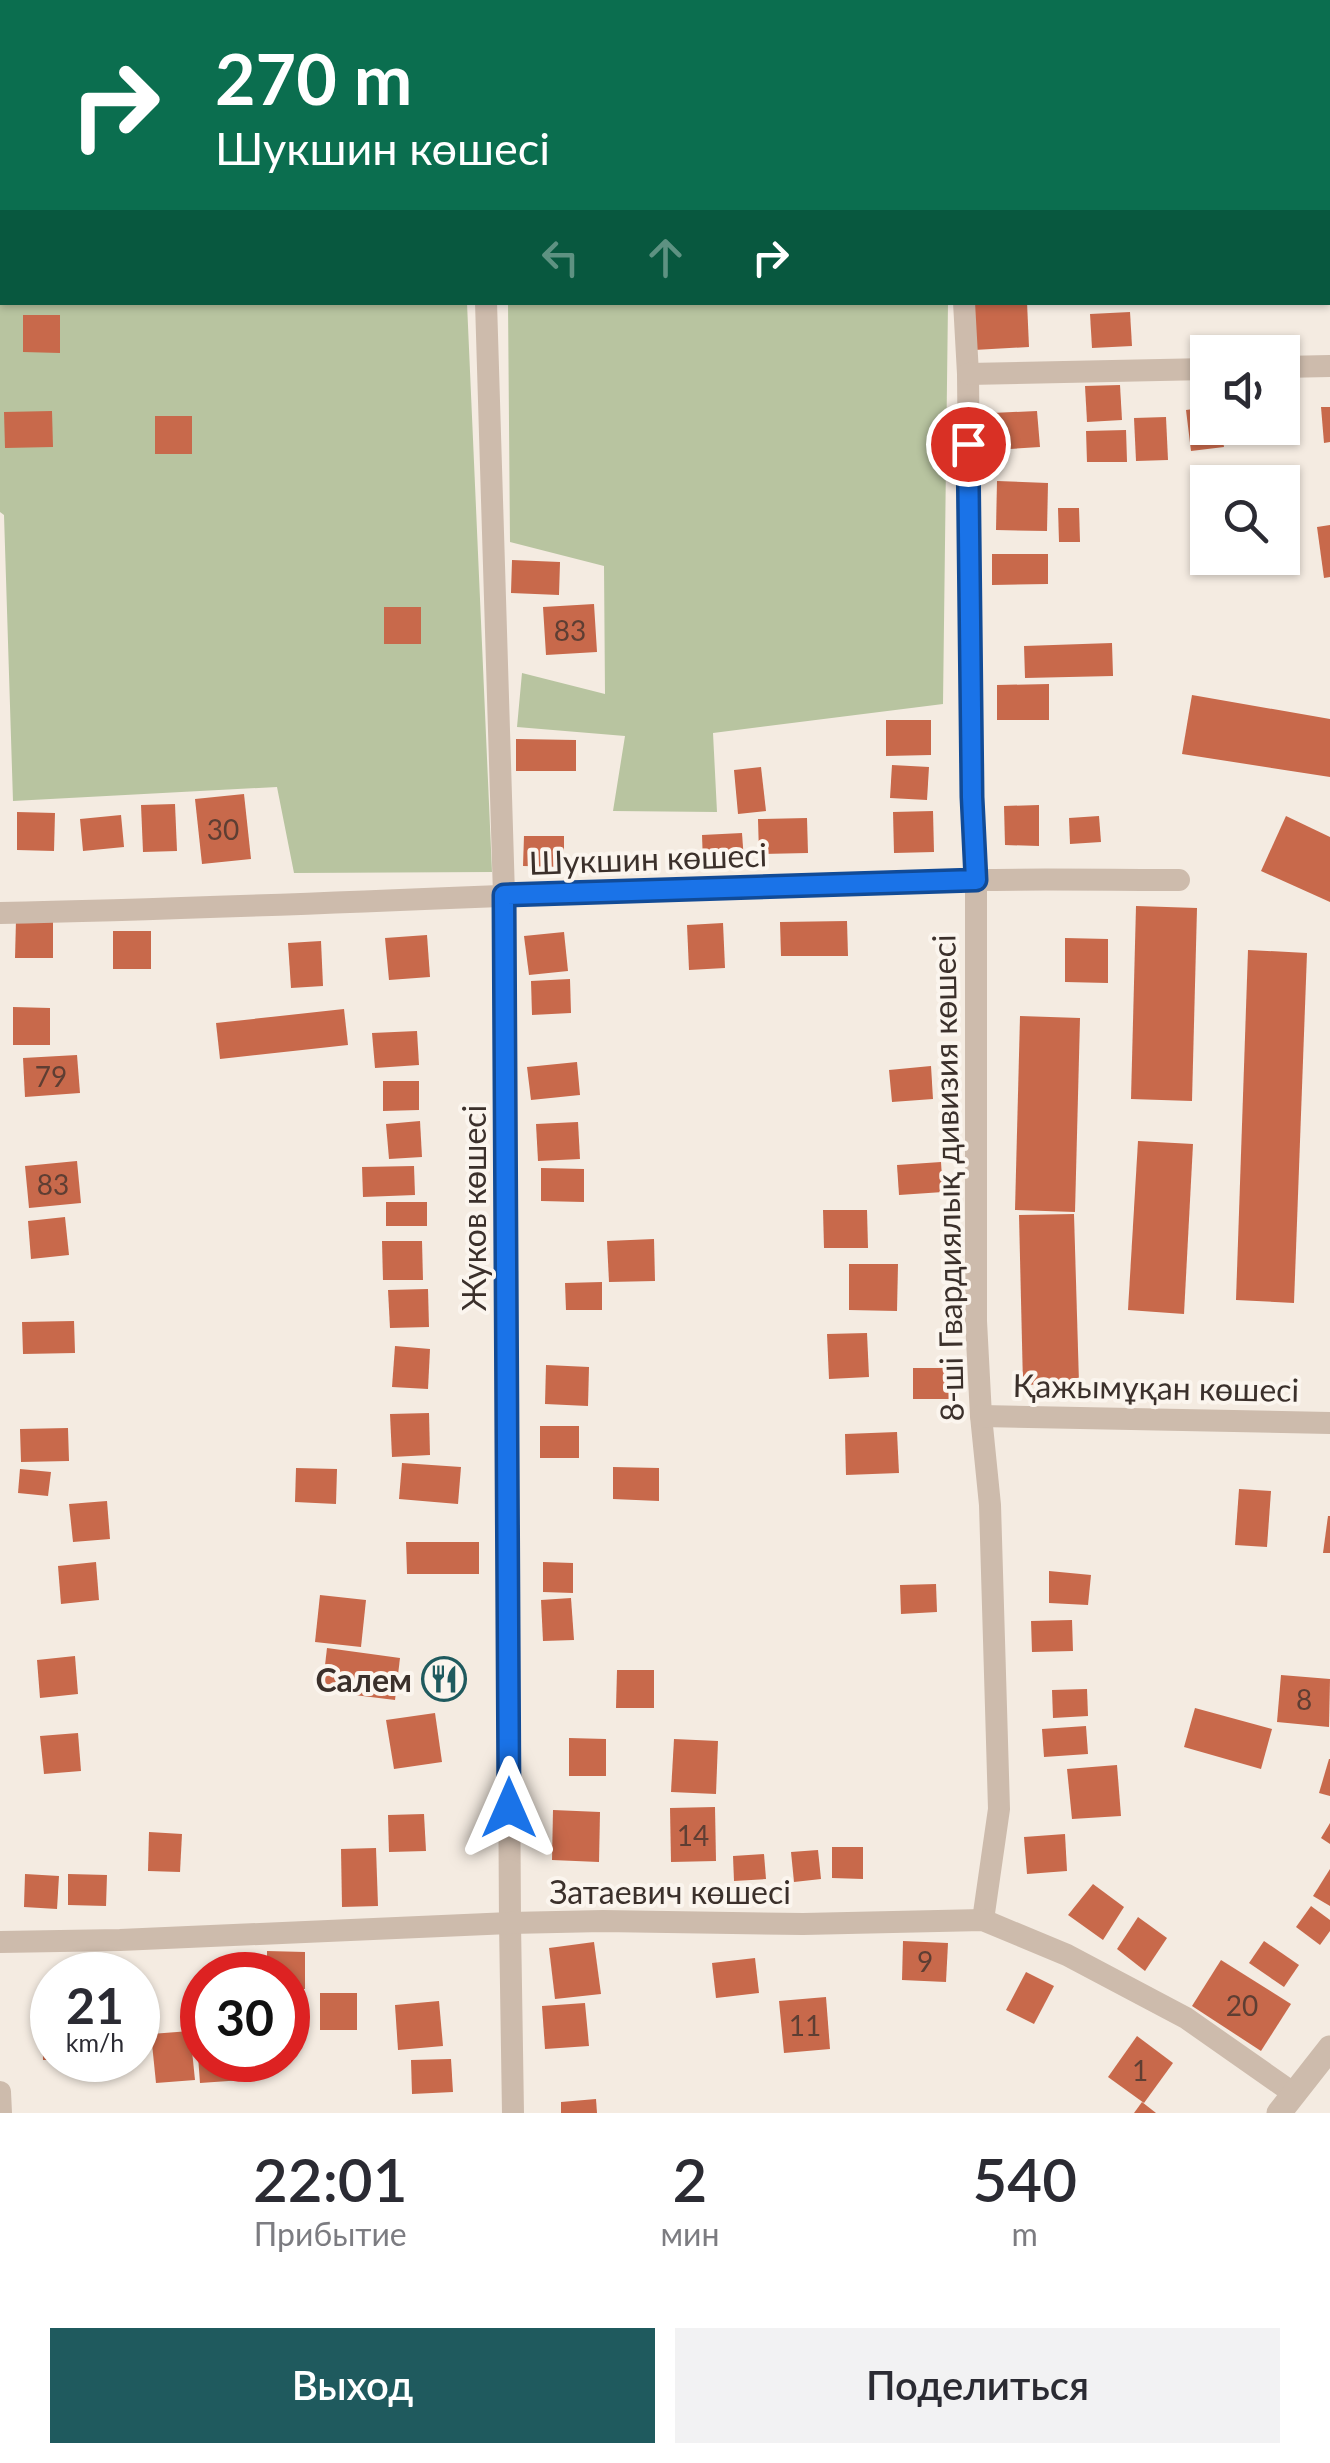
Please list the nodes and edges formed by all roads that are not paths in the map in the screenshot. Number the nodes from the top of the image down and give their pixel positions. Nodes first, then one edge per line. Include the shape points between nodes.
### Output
1 (486, 305) edge
2 (964, 305) edge
3 (1330, 366) edge
4 (1300, 367) edge
5 (1190, 369) edge
6 (968, 374) junction
7 (976, 880) junction
8 (1179, 880) dead end
9 (504, 895) junction
10 (0, 913) edge
11 (981, 1416) junction
12 (1330, 1423) edge
13 (983, 1920) junction
14 (510, 1923) junction
15 (0, 1942) edge
16 (1330, 2048) edge
17 (0, 2092) edge
18 (1286, 2103) edge
19 (1, 2113) edge
20 (513, 2113) edge

1 - 9 street, Жуков көшесі
2 - 6 street, 8-ші Гвардиялық дивизия көшесі
3 - 4 street
5 - 6 street
6 - 7 street, 8-ші Гвардиялық дивизия көшесі
7 - 8 street, Шукшин көшесі
7 - 9 street, Шукшин көшесі
7 - 11 street, 8-ші Гвардиялық дивизия көшесі
9 - 10 street, Шукшин көшесі
9 - 14 street, Жуков көшесі
11 - 12 street, Қажымұқан көшесі
11 - 13 street, 8-ші Гвардиялық дивизия көшесі via 990,1505 998,1810
13 - 14 street, Затаевич көшесі
13 - 18 street, Затаевич көшесі via 1186,2018
14 - 15 street, Затаевич көшесі
14 - 20 street, Жуков көшесі
16 - 18 street
17 - 19 street

